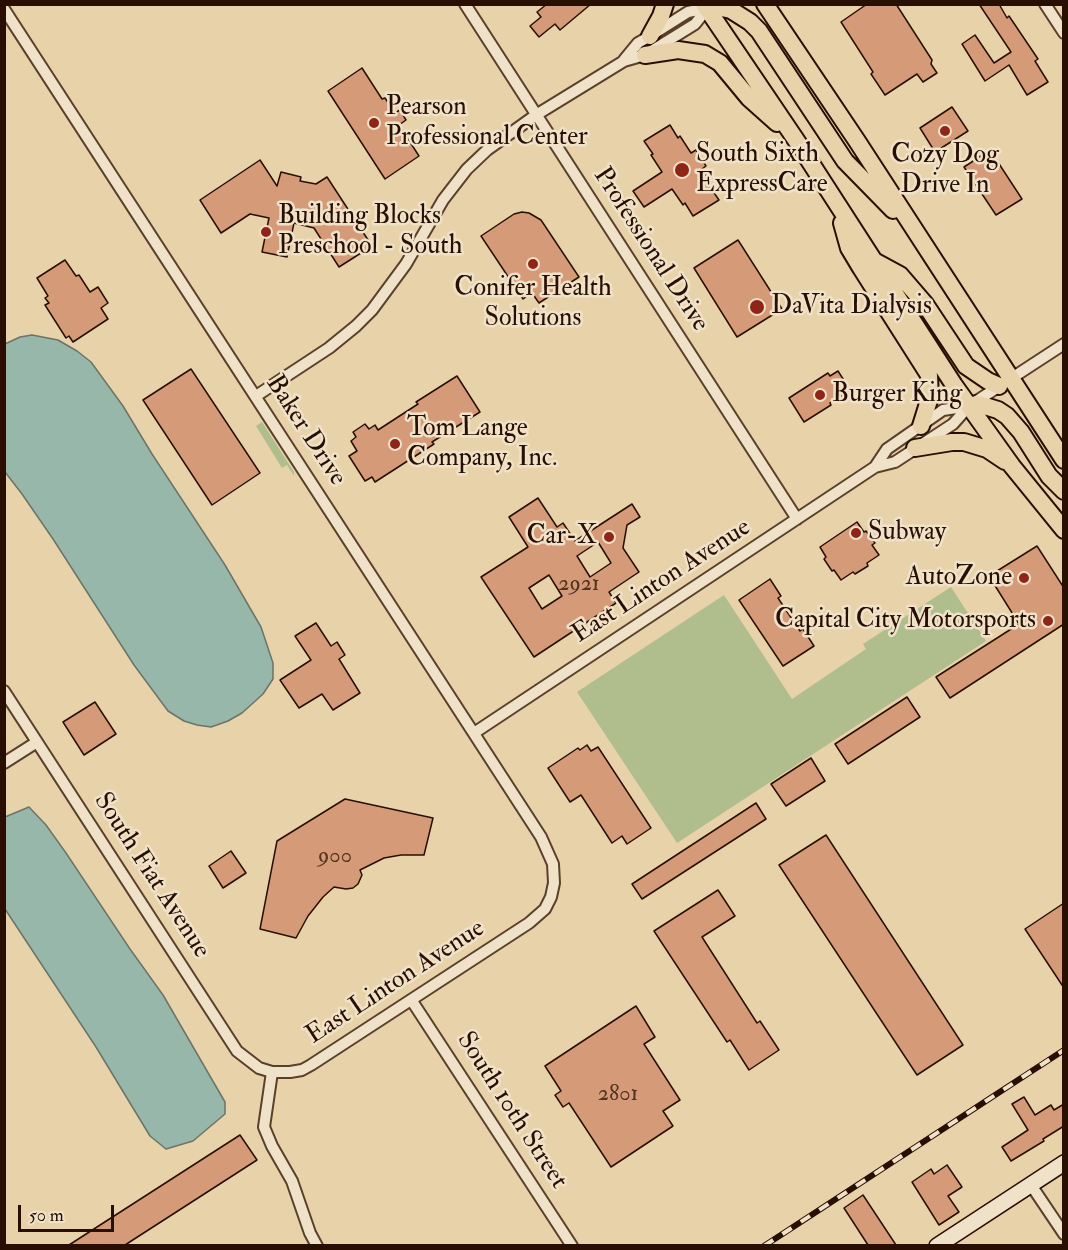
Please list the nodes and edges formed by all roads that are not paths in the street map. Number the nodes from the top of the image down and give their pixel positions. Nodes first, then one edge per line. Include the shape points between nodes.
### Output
1 (465, 4) edge
2 (664, 4) edge
3 (765, 4) edge
4 (1045, 4) edge
5 (708, 6) edge
6 (4, 9) edge
7 (1064, 33) edge
8 (650, 36) junction
9 (645, 56) junction
10 (624, 61) junction
11 (536, 115) junction
12 (796, 140) junction
13 (837, 204) junction
14 (920, 238) junction
15 (873, 260) junction
16 (1064, 344) edge
17 (1005, 382) junction
18 (256, 396) junction
19 (969, 406) junction
20 (921, 426) junction
21 (915, 448) junction
22 (1064, 460) edge
23 (1012, 466) junction
24 (875, 467) junction
25 (1064, 491) edge
26 (797, 519) junction
27 (1064, 530) edge
28 (4, 691) edge
29 (474, 734) junction
30 (37, 742) junction
31 (4, 763) edge
32 (554, 883) joint
33 (412, 1001) junction
34 (272, 1072) junction
35 (1064, 1164) edge
36 (1031, 1185) junction
37 (1064, 1234) edge
38 (318, 1245) edge
39 (572, 1245) edge
40 (936, 1245) edge

1 - 11 street, Professional Drive
2 - 8 main road
3 - 14 main road
4 - 7 street
5 - 8 street via 688,12
5 - 9 street via 695,24
5 - 12 main road
5 - 14 main road via 731,10 759,31 845,161
6 - 18 street, Baker Drive
8 - 10 street via 638,43
9 - 10 street
9 - 12 main road via 678,50 705,54 720,63 749,98
10 - 11 street
11 - 18 street via 487,150 462,174 406,264 362,320 329,348
11 - 26 street, Professional Drive
12 - 13 main road
13 - 15 main road
13 - 20 main road via 849,248 929,375 930,397
14 - 17 main road
15 - 17 main road via 900,275 925,304 966,366 988,381
15 - 19 main road
16 - 17 street, East Linton Avenue
17 - 19 street, East Linton Avenue
17 - 22 main road
18 - 29 street, Baker Drive
19 - 20 street, East Linton Avenue via 943,410
19 - 21 street, East Linton Avenue via 953,424
19 - 23 main road
19 - 25 main road via 985,406 1007,416
20 - 24 street, East Linton Avenue via 887,449
21 - 23 main road via 964,442 987,449
21 - 24 street, East Linton Avenue via 895,462
23 - 27 main road
24 - 26 street, East Linton Avenue
26 - 29 street, East Linton Avenue
28 - 30 street, South Fiat Avenue
29 - 32 street, Baker Drive via 547,846
30 - 31 street
30 - 34 street, South Fiat Avenue via 237,1051 259,1068
32 - 33 street, East Linton Avenue via 545,909 529,923
33 - 34 street, East Linton Avenue via 302,1070
33 - 39 street, South 10th Street
34 - 38 street via 264,1127
35 - 36 main road
36 - 37 street
36 - 40 main road

